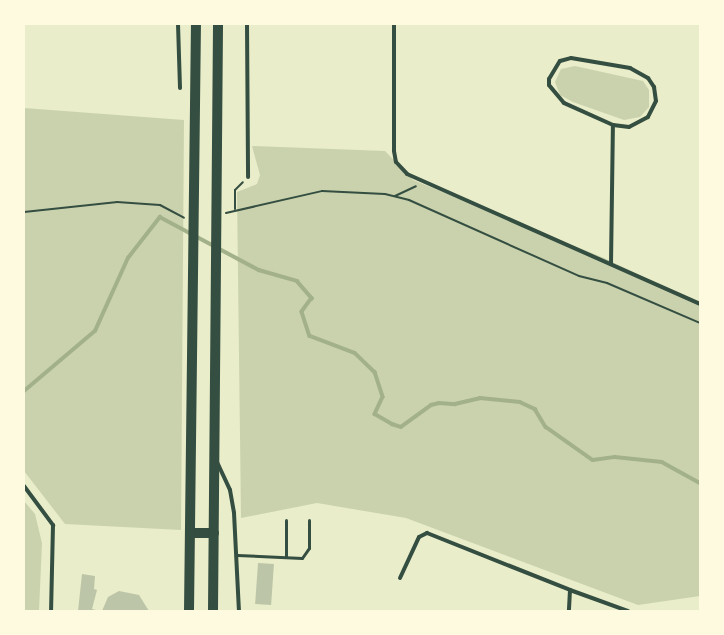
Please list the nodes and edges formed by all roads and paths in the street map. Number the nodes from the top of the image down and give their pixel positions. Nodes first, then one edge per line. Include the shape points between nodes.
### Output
1 (178, 24) edge
2 (196, 24) edge
3 (218, 24) edge
4 (247, 24) edge
5 (394, 24) edge
6 (180, 88) dead end
7 (613, 125) junction
8 (248, 177) joint
9 (421, 182) junction
10 (395, 196) junction
11 (235, 209) junction
12 (24, 212) edge
13 (218, 216) junction
14 (195, 219) junction
15 (611, 263) junction
16 (700, 304) edge
17 (700, 323) edge
18 (215, 458) junction
19 (24, 486) edge
20 (286, 520) dead end
21 (309, 520) dead end
22 (190, 533) junction
23 (214, 533) junction
24 (238, 555) junction
25 (286, 558) junction
26 (400, 578) dead end
27 (570, 590) junction
28 (51, 611) edge
29 (189, 611) edge
30 (213, 611) edge
31 (239, 611) edge
32 (570, 611) edge
33 (628, 611) edge

1 - 6 street
2 - 14 main road
3 - 13 main road
4 - 8 street
5 - 9 street via 394,151 401,168
7 - 7 street via 555,95 549,79 560,61 571,58 630,68 648,78 656,97 648,117 629,127
7 - 15 street
8 - 11 path via 235,190
9 - 10 path via 408,193
9 - 15 street
10 - 11 path via 322,191
10 - 17 path
11 - 13 path
12 - 14 path via 118,202 160,205 177,218
13 - 18 main road
14 - 22 main road
15 - 16 street
18 - 23 main road
18 - 24 street via 230,490
19 - 28 street via 53,525
20 - 25 lane
21 - 25 lane via 306,555 302,558
22 - 23 main road
22 - 29 main road
23 - 30 main road
24 - 25 lane
24 - 31 street
26 - 27 street via 419,537 427,533
27 - 32 street
27 - 33 street

